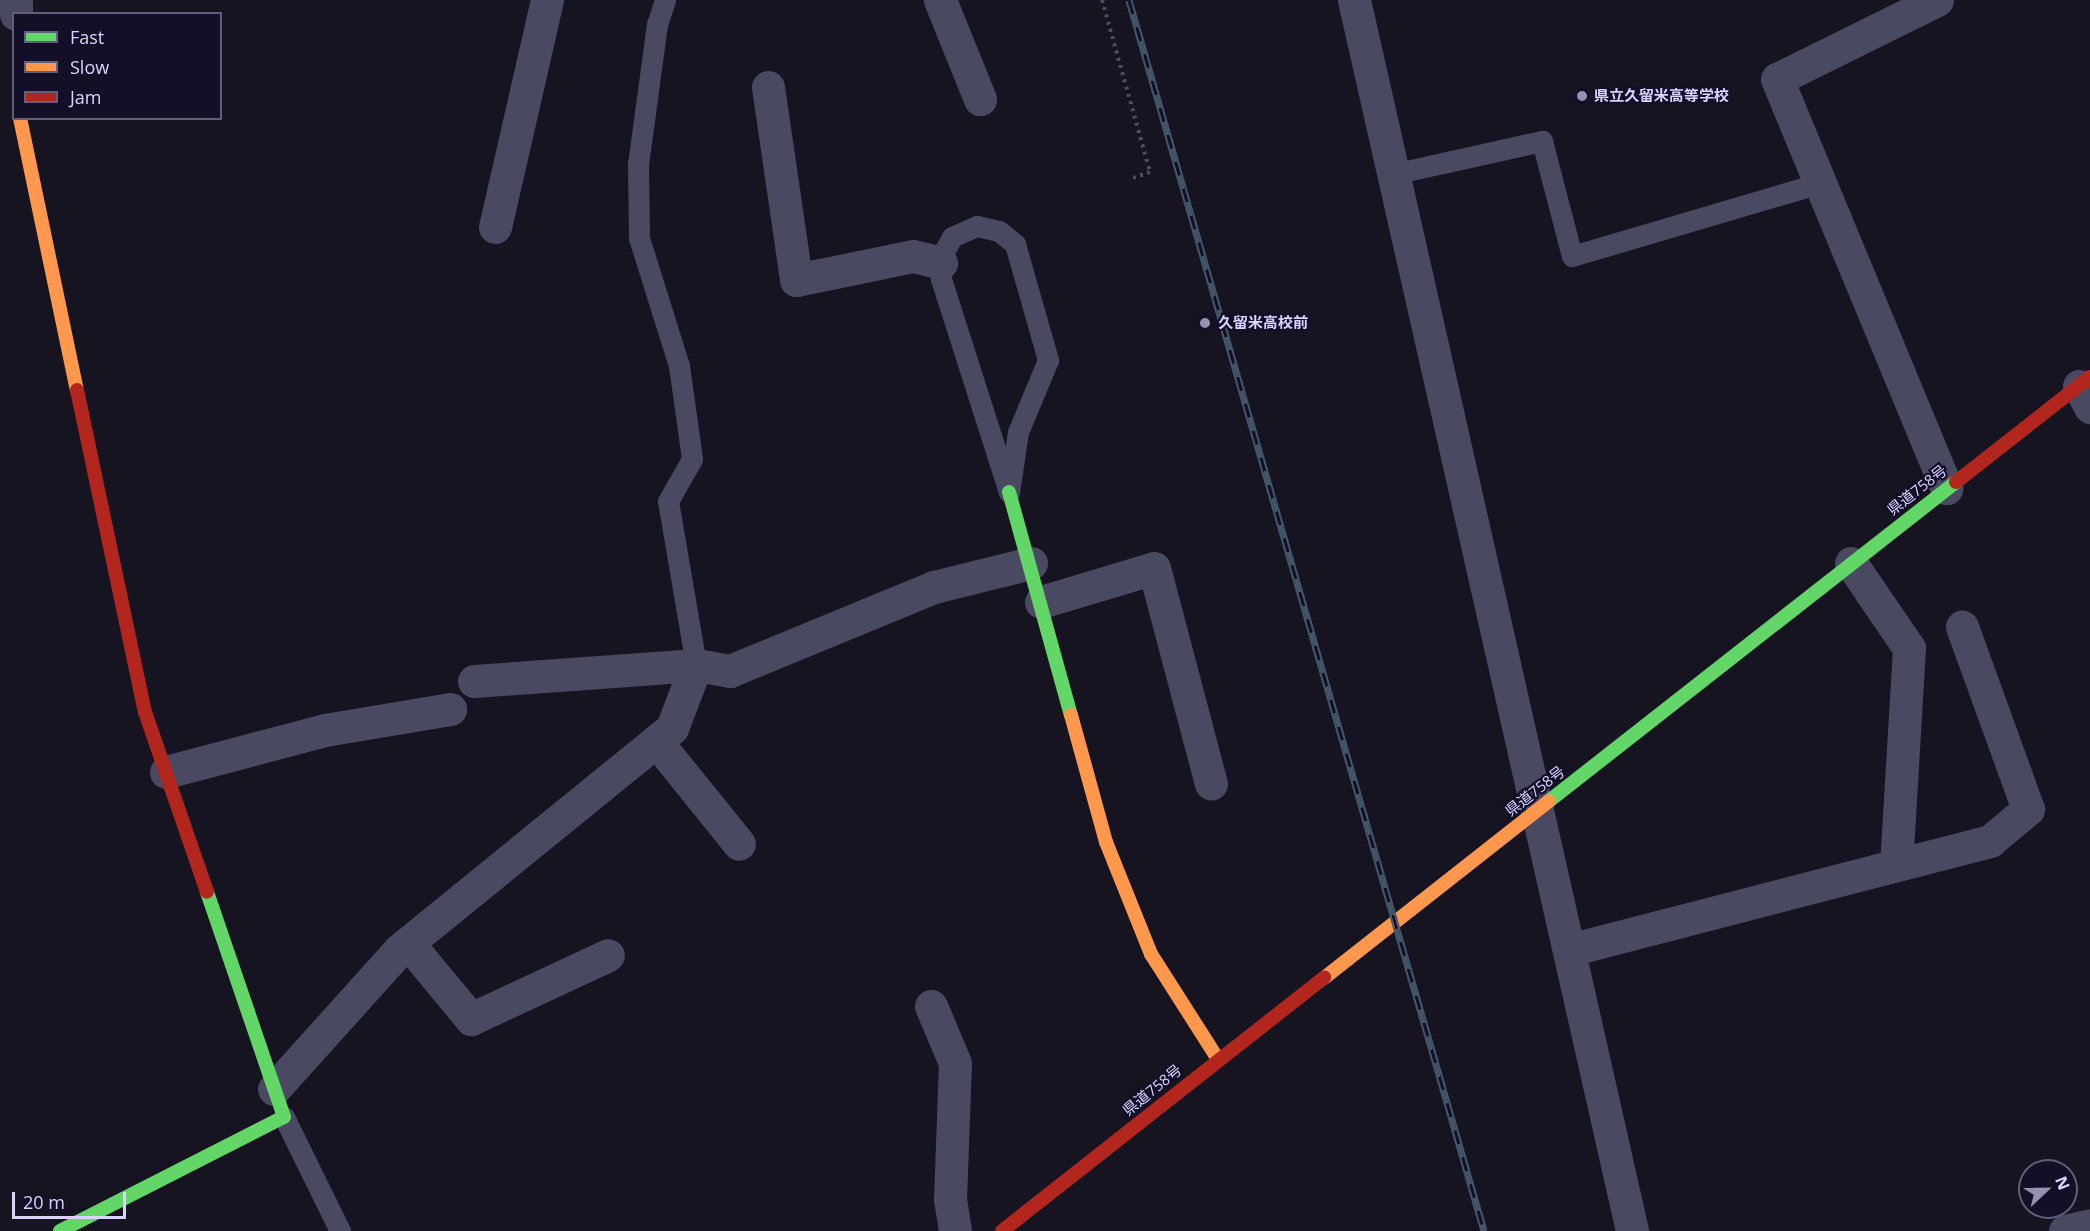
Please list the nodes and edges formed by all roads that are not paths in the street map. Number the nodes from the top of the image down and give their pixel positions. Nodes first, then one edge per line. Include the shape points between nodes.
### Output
1 (547, 0) edge
2 (665, 0) edge
3 (940, 0) edge
4 (1354, 0) edge
5 (1937, 0) edge
6 (768, 87) dead end
7 (980, 99) dead end
8 (20, 120) edge
9 (1393, 174) junction
10 (1820, 183) junction
11 (495, 227) dead end
12 (941, 263) junction
13 (2086, 390) edge
14 (1946, 488) junction
15 (1009, 492) junction
16 (1031, 563) junction
17 (1851, 563) junction
18 (1041, 602) junction
19 (1962, 627) dead end
20 (696, 665) junction
21 (474, 681) dead end
22 (450, 709) dead end
23 (656, 741) junction
24 (166, 772) junction
25 (1212, 784) dead end
26 (1536, 811) junction
27 (739, 844) dead end
28 (1896, 865) junction
29 (408, 943) junction
30 (1569, 950) junction
31 (608, 955) dead end
32 (931, 1006) dead end
33 (1218, 1059) junction
34 (279, 1103) junction
35 (2090, 1225) edge
36 (60, 1231) edge
37 (340, 1231) edge
38 (955, 1231) edge
39 (1002, 1231) edge
40 (1632, 1231) edge
41 (2065, 1231) edge

1 - 11 street
2 - 20 lane via 657,24 638,164 639,238 679,366 692,459 668,501
3 - 7 street
4 - 9 street
5 - 10 street via 1777,79
6 - 12 street via 796,279 913,256
8 - 24 street via 145,712
9 - 10 lane via 1542,141 1572,256
9 - 26 street
10 - 14 street
12 - 15 lane via 941,279
12 - 15 lane via 952,237 977,226 999,231 1015,244 1048,360 1018,432
13 - 14 street, 県道758号
14 - 17 street, 県道758号
15 - 16 street
16 - 18 street
16 - 20 street via 934,587 730,671
17 - 26 street, 県道758号
17 - 28 street via 1909,648
18 - 25 street via 1154,568
18 - 33 street via 1106,842 1151,954
19 - 28 street via 2028,809 1990,842
20 - 21 street
20 - 23 street via 672,728
22 - 24 street via 325,730
23 - 27 street
23 - 29 street
24 - 34 street
26 - 30 street
26 - 33 street, 県道758号
28 - 30 street
29 - 31 street via 471,1019
29 - 34 street
30 - 40 street
32 - 38 street via 955,1064 950,1199
33 - 39 street, 県道758号
34 - 36 street
34 - 37 lane
35 - 41 street

